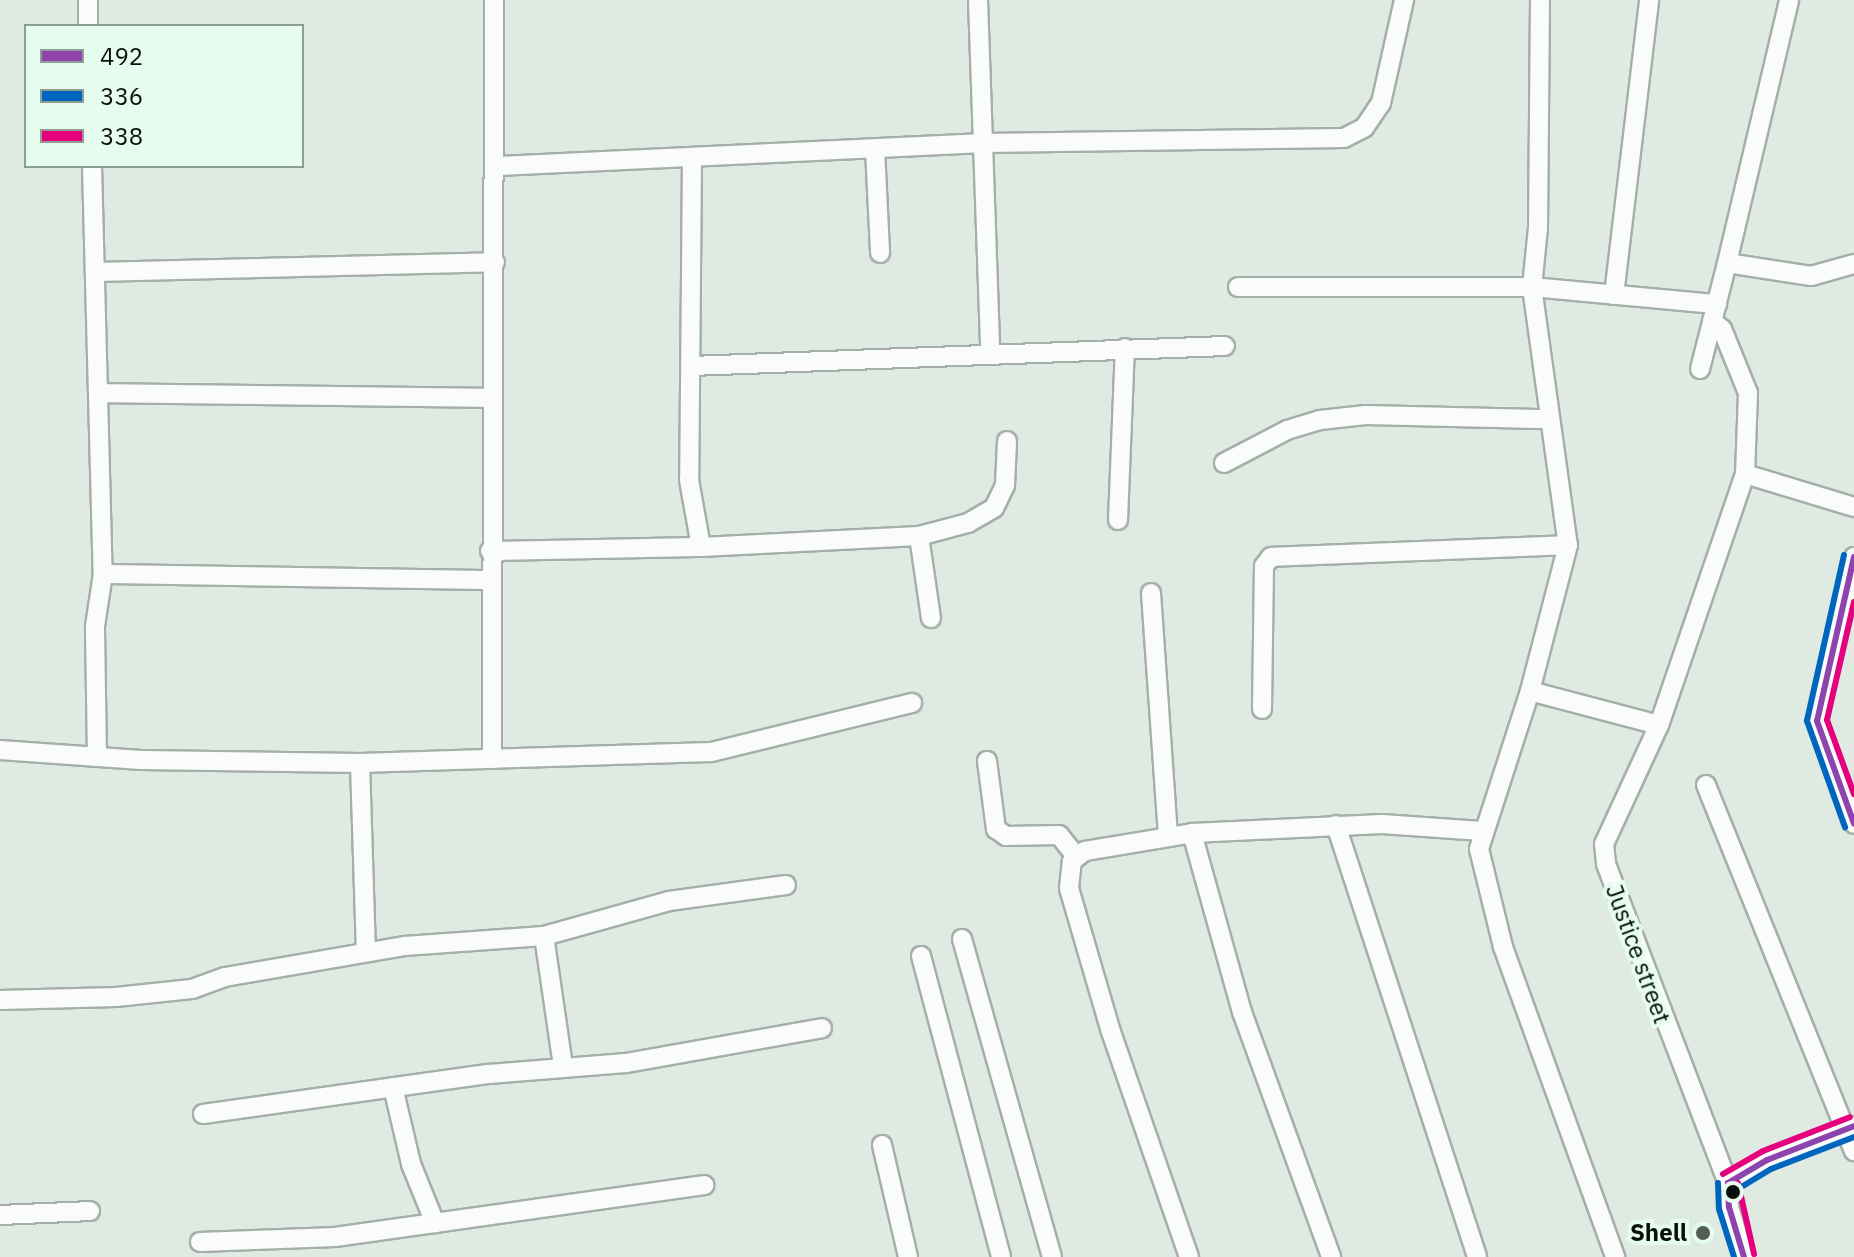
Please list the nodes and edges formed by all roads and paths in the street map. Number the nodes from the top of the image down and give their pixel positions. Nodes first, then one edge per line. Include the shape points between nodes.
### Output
1 (88, 0) edge
2 (494, 0) edge
3 (978, 0) edge
4 (1404, 0) edge
5 (1540, 0) edge
6 (1649, 0) edge
7 (1789, 0) edge
8 (88, 24) edge
9 (985, 143) junction
10 (875, 149) junction
11 (692, 159) junction
12 (497, 166) junction
13 (92, 168) edge
14 (880, 253) dead end
15 (495, 262) junction
16 (1727, 263) junction
17 (1854, 264) edge
18 (95, 272) junction
19 (1238, 287) dead end
20 (1532, 287) junction
21 (1614, 295) junction
22 (1714, 312) junction
23 (1225, 346) dead end
24 (1125, 348) junction
25 (990, 351) junction
26 (691, 366) junction
27 (1700, 369) dead end
28 (100, 393) junction
29 (492, 398) junction
30 (1549, 419) junction
31 (1007, 441) dead end
32 (1224, 463) dead end
33 (1745, 474) junction
34 (1854, 507) edge
35 (1118, 520) dead end
36 (919, 536) junction
37 (1568, 545) junction
38 (701, 547) junction
39 (490, 551) junction
40 (1854, 557) edge
41 (103, 574) junction
42 (490, 580) junction
43 (1151, 593) dead end
44 (931, 618) dead end
45 (1530, 691) junction
46 (912, 703) dead end
47 (1262, 709) dead end
48 (1659, 725) junction
49 (0, 750) edge
50 (97, 757) junction
51 (492, 759) junction
52 (987, 761) dead end
53 (360, 763) junction
54 (1706, 785) dead end
55 (1854, 824) edge
56 (1336, 825) junction
57 (1482, 831) junction
58 (1192, 833) junction
59 (1168, 836) junction
60 (1076, 856) junction
61 (786, 885) dead end
62 (544, 936) junction
63 (962, 939) dead end
64 (366, 952) junction
65 (921, 956) dead end
66 (0, 1000) edge
67 (822, 1028) dead end
68 (563, 1066) junction
69 (393, 1087) junction
70 (203, 1114) dead end
71 (1850, 1127) edge
72 (882, 1145) dead end
73 (1854, 1151) edge
74 (1728, 1183) junction
75 (704, 1185) dead end
76 (90, 1211) dead end
77 (0, 1215) edge
78 (435, 1223) junction
79 (200, 1242) dead end
80 (290, 1248) edge
81 (1738, 1255) edge
82 (908, 1257) edge
83 (1001, 1257) edge
84 (1052, 1257) edge
85 (1189, 1257) edge
86 (1331, 1257) edge
87 (1477, 1257) edge
88 (1615, 1257) edge

1 - 8 street
2 - 12 street
3 - 9 street
4 - 9 street via 1381,103 1364,128 1344,138
5 - 20 street
6 - 21 street
7 - 16 street
9 - 10 street
9 - 25 street
10 - 11 street
10 - 14 street
11 - 12 street
11 - 26 street
12 - 15 street
13 - 18 street
15 - 18 street
15 - 29 street
16 - 17 street via 1811,276
16 - 22 street
18 - 28 street
19 - 20 street
20 - 21 street
20 - 30 street
21 - 22 street
22 - 27 street
22 - 33 street, Justice street via 1748,393
23 - 24 street
24 - 25 street
24 - 35 street
25 - 26 street
26 - 38 street via 689,480
28 - 29 street
28 - 41 street
29 - 39 street
30 - 32 street via 1366,415 1320,420 1287,430
30 - 37 street
31 - 36 street via 1005,485 994,508 968,523
33 - 34 street
33 - 48 street, Justice street
36 - 38 street
36 - 44 street
37 - 45 street
37 - 47 street via 1271,557 1264,566
38 - 39 street
39 - 42 street
40 - 55 street via 1817,721
41 - 42 street
41 - 50 street via 95,626
42 - 51 street
43 - 59 street
45 - 48 street
45 - 57 street
46 - 51 street via 711,752
48 - 74 street, Justice street via 1608,827 1606,864
49 - 50 street
50 - 53 street
51 - 53 street
52 - 60 street via 996,829 1006,836 1059,835
53 - 64 street
54 - 71 street
56 - 57 street
56 - 58 street
56 - 87 street
57 - 88 street via 1480,868 1499,935
58 - 59 street
58 - 86 street via 1242,1012
59 - 60 street
60 - 85 street via 1069,868 1069,888 1111,1032
61 - 62 street via 669,901
62 - 64 street
62 - 68 street
63 - 84 street
64 - 66 street via 225,977 192,989
65 - 83 street
67 - 68 street via 626,1063
68 - 69 street
69 - 70 street
69 - 78 street via 411,1164
71 - 73 street
71 - 74 street via 1767,1160
72 - 82 street
74 - 81 street, Justice street
75 - 78 street
76 - 77 street
78 - 80 street
79 - 80 street

